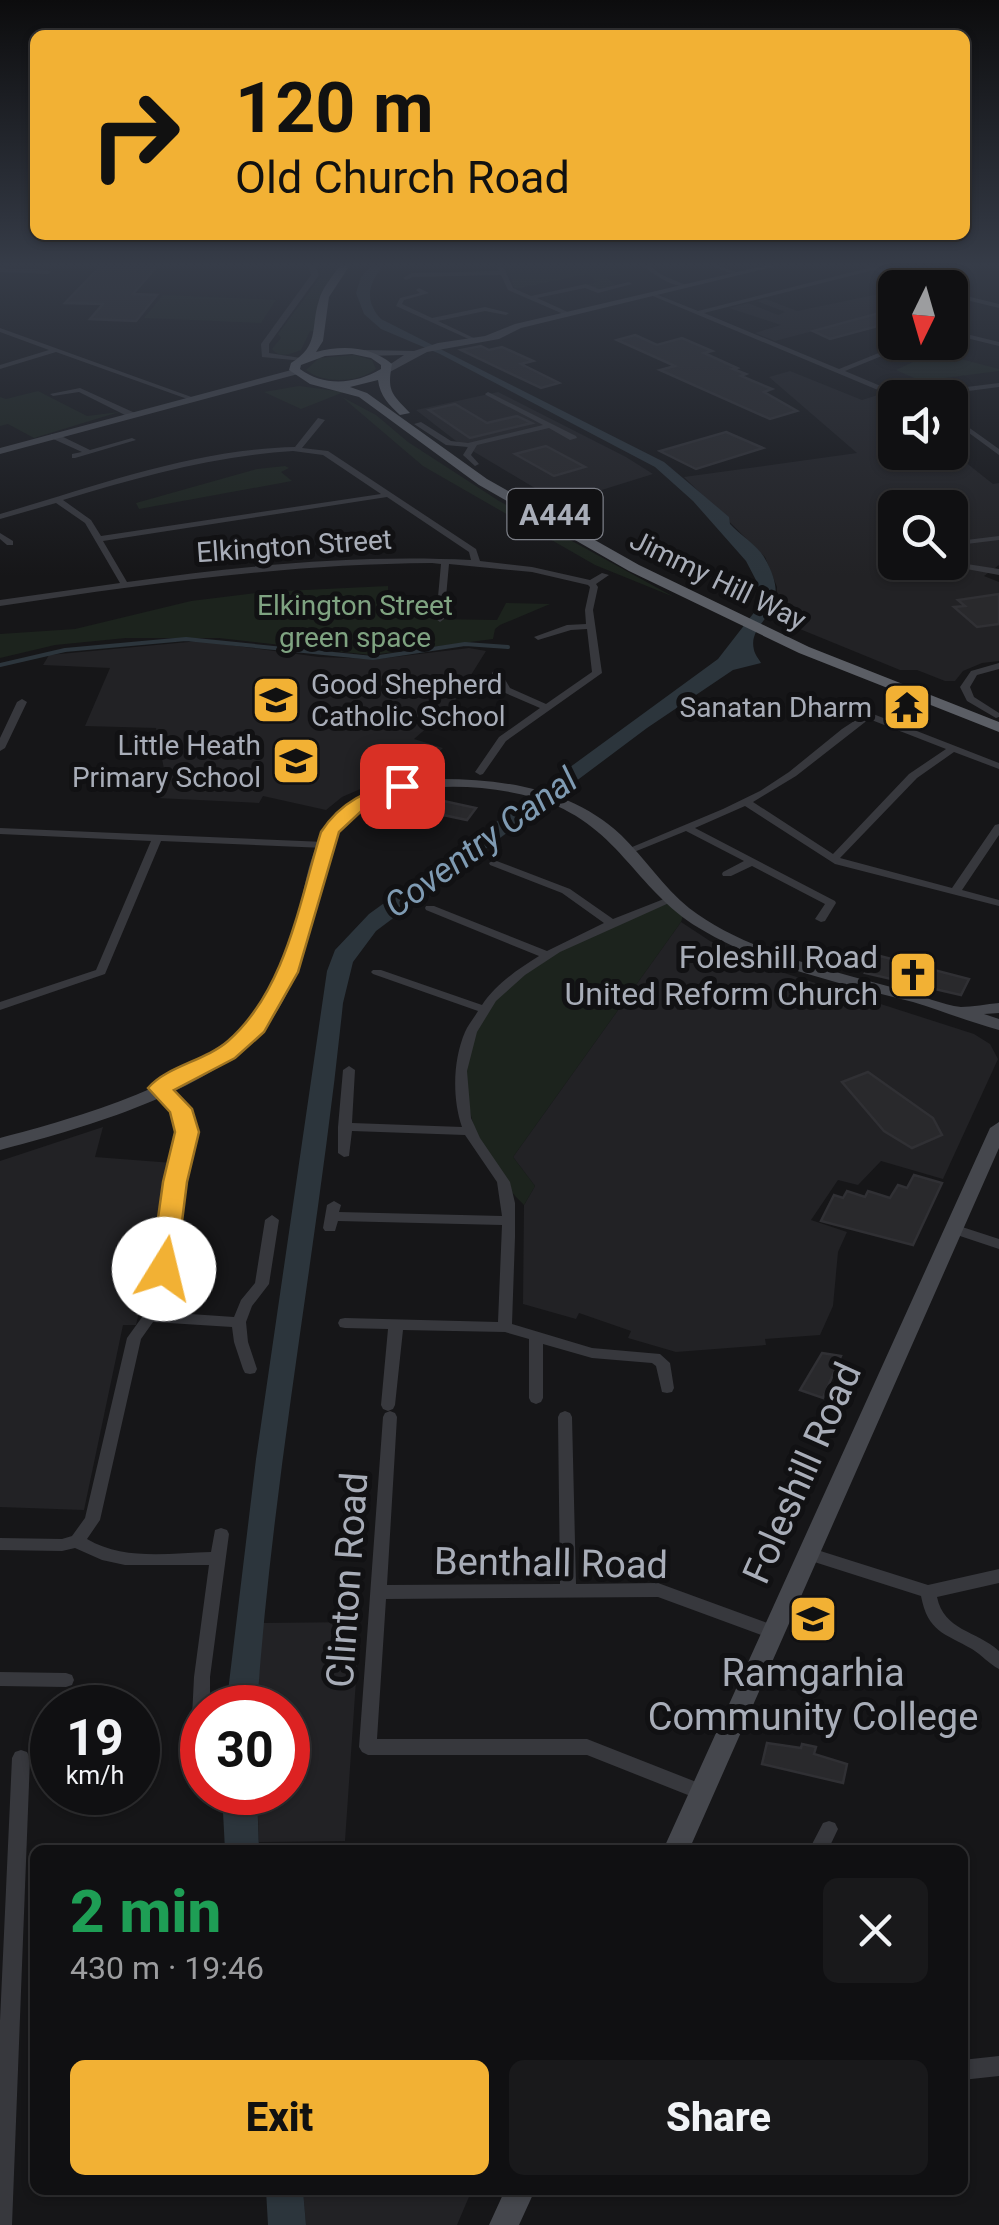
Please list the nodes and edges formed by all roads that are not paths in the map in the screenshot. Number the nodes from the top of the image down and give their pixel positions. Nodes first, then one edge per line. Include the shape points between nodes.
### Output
1 (111, 369) edge
2 (291, 369) edge
3 (384, 369) edge
4 (390, 369) edge
5 (834, 369) edge
6 (844, 369) edge
7 (295, 371) junction
8 (839, 371) junction
9 (384, 372) junction
10 (324, 383) junction
11 (999, 385) edge
12 (878, 387) edge
13 (968, 389) edge
14 (53, 394) dead end
15 (488, 394) dead end
16 (199, 399) junction
17 (132, 415) junction
18 (322, 420) dead end
19 (418, 424) junction
20 (549, 426) junction
21 (968, 430) edge
22 (54, 436) junction
23 (573, 438) dead end
24 (474, 445) junction
25 (144, 448) dead end
26 (297, 450) junction
27 (0, 451) edge
28 (89, 452) junction
29 (999, 453) edge
30 (76, 456) dead end
31 (476, 464) junction
32 (387, 495) junction
33 (59, 501) junction
34 (0, 517) edge
35 (0, 535) edge
36 (999, 538) edge
37 (100, 540) junction
38 (968, 542) edge
39 (10, 543) dead end
40 (445, 562) junction
41 (476, 563) junction
42 (968, 568) edge
43 (999, 572) edge
44 (605, 575) dead end
45 (590, 583) junction
46 (125, 585) junction
47 (0, 603) edge
48 (415, 611) dead end
49 (736, 614) junction
50 (591, 626) junction
51 (538, 636) dead end
52 (999, 666) edge
53 (497, 673) dead end
54 (22, 702) dead end
55 (547, 708) junction
56 (998, 719) edge
57 (0, 748) edge
58 (954, 748) junction
59 (999, 766) edge
60 (480, 772) dead end
61 (745, 802) junction
62 (999, 826) edge
63 (686, 827) junction
64 (0, 831) edge
65 (157, 838) junction
66 (325, 845) junction
67 (630, 850) junction
68 (834, 859) junction
69 (754, 861) junction
70 (494, 863) dead end
71 (727, 874) dead end
72 (954, 892) junction
73 (672, 899) junction
74 (999, 903) edge
75 (430, 908) dead end
76 (821, 918) dead end
77 (613, 924) junction
78 (545, 954) junction
79 (375, 973) dead end
80 (0, 1006) edge
81 (999, 1008) edge
82 (482, 1009) junction
83 (949, 1009) junction
84 (999, 1025) edge
85 (349, 1070) dead end
86 (159, 1088) junction
87 (344, 1127) junction
88 (999, 1128) edge
89 (470, 1131) junction
90 (0, 1144) edge
91 (344, 1153) dead end
92 (332, 1217) dead end
93 (272, 1220) dead end
94 (506, 1221) junction
95 (953, 1229) junction
96 (999, 1244) edge
97 (152, 1317) junction
98 (239, 1322) junction
99 (345, 1323) dead end
100 (396, 1324) junction
101 (504, 1326) junction
102 (536, 1336) junction
103 (250, 1370) dead end
104 (667, 1388) dead end
105 (536, 1398) dead end
106 (565, 1417) dead end
107 (221, 1534) dead end
108 (76, 1541) junction
109 (0, 1544) edge
110 (811, 1554) junction
111 (216, 1558) junction
112 (999, 1576) edge
113 (568, 1590) junction
114 (379, 1592) junction
115 (928, 1592) junction
116 (775, 1634) junction
117 (999, 1662) edge
118 (0, 1679) edge
119 (66, 1680) dead end
120 (205, 1685) edge
121 (21, 1758) dead end
122 (703, 1793) junction
123 (829, 1829) dead end
124 (678, 1845) edge
125 (821, 1845) edge
126 (999, 2066) edge
127 (968, 2069) edge
128 (518, 2195) edge
129 (1, 2225) edge
130 (504, 2225) edge

1 - 16 street
2 - 7 street
3 - 9 highway
4 - 9 main road
5 - 8 street
6 - 8 street
7 - 10 highway, Jimmy Hill Way
7 - 16 main road
8 - 12 street
9 - 10 highway via 360,382
9 - 19 highway, Jimmy Hill Way / A444 via 387,396
10 - 16 main road
10 - 49 highway, Jimmy Hill Way / A444 via 362,394 483,482 634,568
11 - 13 street
14 - 17 street via 80,390
15 - 20 street
16 - 17 main road
17 - 22 main road
18 - 26 street
19 - 24 street, Jimmy Hill Way via 449,442
19 - 31 highway, Jimmy Hill Way / A444
20 - 23 street
20 - 24 street
21 - 29 street
22 - 27 main road
22 - 28 street
24 - 31 street via 467,455
25 - 28 street via 129,438
26 - 32 street via 325,453
26 - 33 street via 234,454
28 - 30 street
31 - 49 highway, Jimmy Hill Way / A444
32 - 37 street
32 - 41 street via 472,550
33 - 34 street
33 - 37 street
35 - 39 street
36 - 38 street
37 - 46 street
40 - 41 street, Elkington Street
40 - 46 street, Elkington Street via 266,565
40 - 48 street via 441,615
41 - 45 street, Elkington Street
42 - 43 street
44 - 45 street
45 - 50 street
46 - 47 street, Elkington Street
49 - 56 highway, Jimmy Hill Way / A444
50 - 51 street
50 - 55 street via 596,673
52 - 56 street via 974,673 965,687 970,699
53 - 55 street via 506,690
54 - 57 street
55 - 60 street via 502,738
58 - 59 street
58 - 61 street via 871,715
58 - 68 street via 912,776
61 - 63 street
61 - 68 street
62 - 72 street
63 - 67 street
63 - 69 street
64 - 65 street
65 - 66 street
65 - 80 street via 105,968
66 - 67 main road via 338,818 364,798 436,783 523,791 583,812
66 - 86 main road via 288,972 266,1016 227,1054
67 - 73 main road
68 - 72 street
69 - 71 street
69 - 76 street via 830,903
70 - 77 street via 566,890
72 - 74 street
73 - 77 street
73 - 83 main road via 700,923 757,951
75 - 78 street
77 - 78 street
78 - 82 street
79 - 82 street
81 - 83 main road
82 - 89 street via 466,1061
83 - 84 main road
85 - 87 street
86 - 90 main road via 79,1122
86 - 97 street via 180,1109 187,1132
87 - 89 street
87 - 91 street
88 - 95 main road, Foleshill Road
89 - 94 street via 506,1185
92 - 94 street
93 - 98 street via 262,1284
94 - 101 street
95 - 96 street
95 - 110 main road, Foleshill Road
97 - 98 street
97 - 108 street via 134,1338 92,1520
98 - 103 street
99 - 100 street
100 - 101 street
100 - 114 street, Clinton Road
101 - 102 street
102 - 104 street via 592,1354 655,1358 663,1364
102 - 105 street
106 - 113 street
107 - 111 street
108 - 109 street
108 - 111 street via 109,1557
110 - 115 street
110 - 116 main road, Foleshill Road
111 - 120 street
112 - 115 street
113 - 114 street, Benthall Road
113 - 116 street, Benthall Road via 668,1592
114 - 122 street, Clinton Road via 368,1747 594,1748
115 - 117 street via 934,1619
116 - 122 main road, Foleshill Road
118 - 119 street
121 - 129 street
122 - 124 main road, Foleshill Road
123 - 125 street
126 - 127 street
128 - 130 main road

